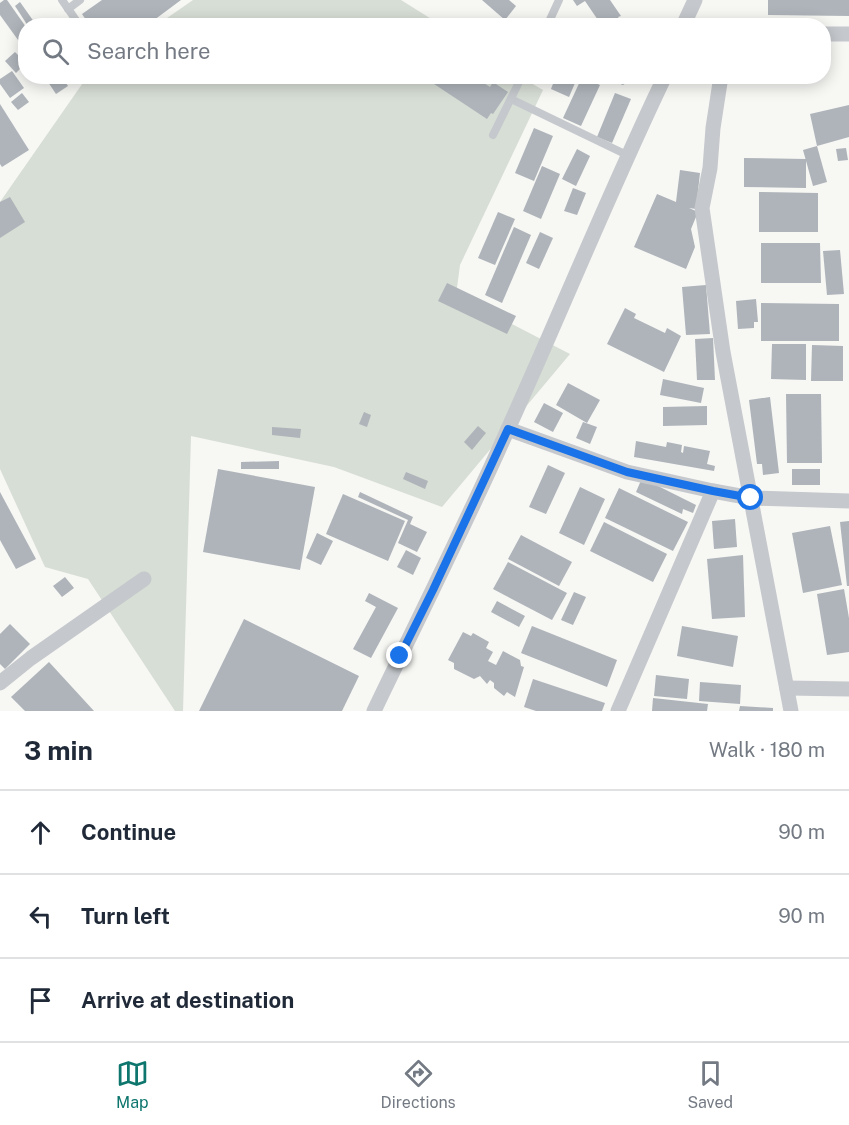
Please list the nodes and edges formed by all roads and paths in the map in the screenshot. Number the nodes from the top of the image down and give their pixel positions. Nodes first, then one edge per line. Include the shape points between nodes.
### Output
1 (62, 0) edge
2 (80, 0) edge
3 (559, 0) edge
4 (695, 0) edge
5 (68, 9) junction
6 (74, 18) edge
7 (551, 18) edge
8 (687, 18) edge
9 (831, 34) edge
10 (849, 34) edge
11 (519, 84) edge
12 (661, 84) edge
13 (720, 84) edge
14 (512, 99) junction
15 (493, 135) dead end
16 (627, 155) junction
17 (508, 429) junction
18 (713, 491) junction
19 (751, 498) junction
20 (849, 501) edge
21 (144, 579) dead end
22 (0, 683) edge
23 (787, 688) junction
24 (849, 689) edge
25 (374, 711) edge
26 (618, 711) edge
27 (791, 711) edge

1 - 5 lane
2 - 5 lane
3 - 7 lane
4 - 8 street
5 - 6 lane
9 - 10 street
11 - 14 lane
12 - 16 street
13 - 19 street via 702,207 723,352
14 - 15 lane
14 - 16 lane
16 - 17 street
17 - 18 street via 627,472
17 - 25 street
18 - 19 street
18 - 26 street
19 - 20 street
19 - 23 street
21 - 22 street
23 - 24 street
23 - 27 street

